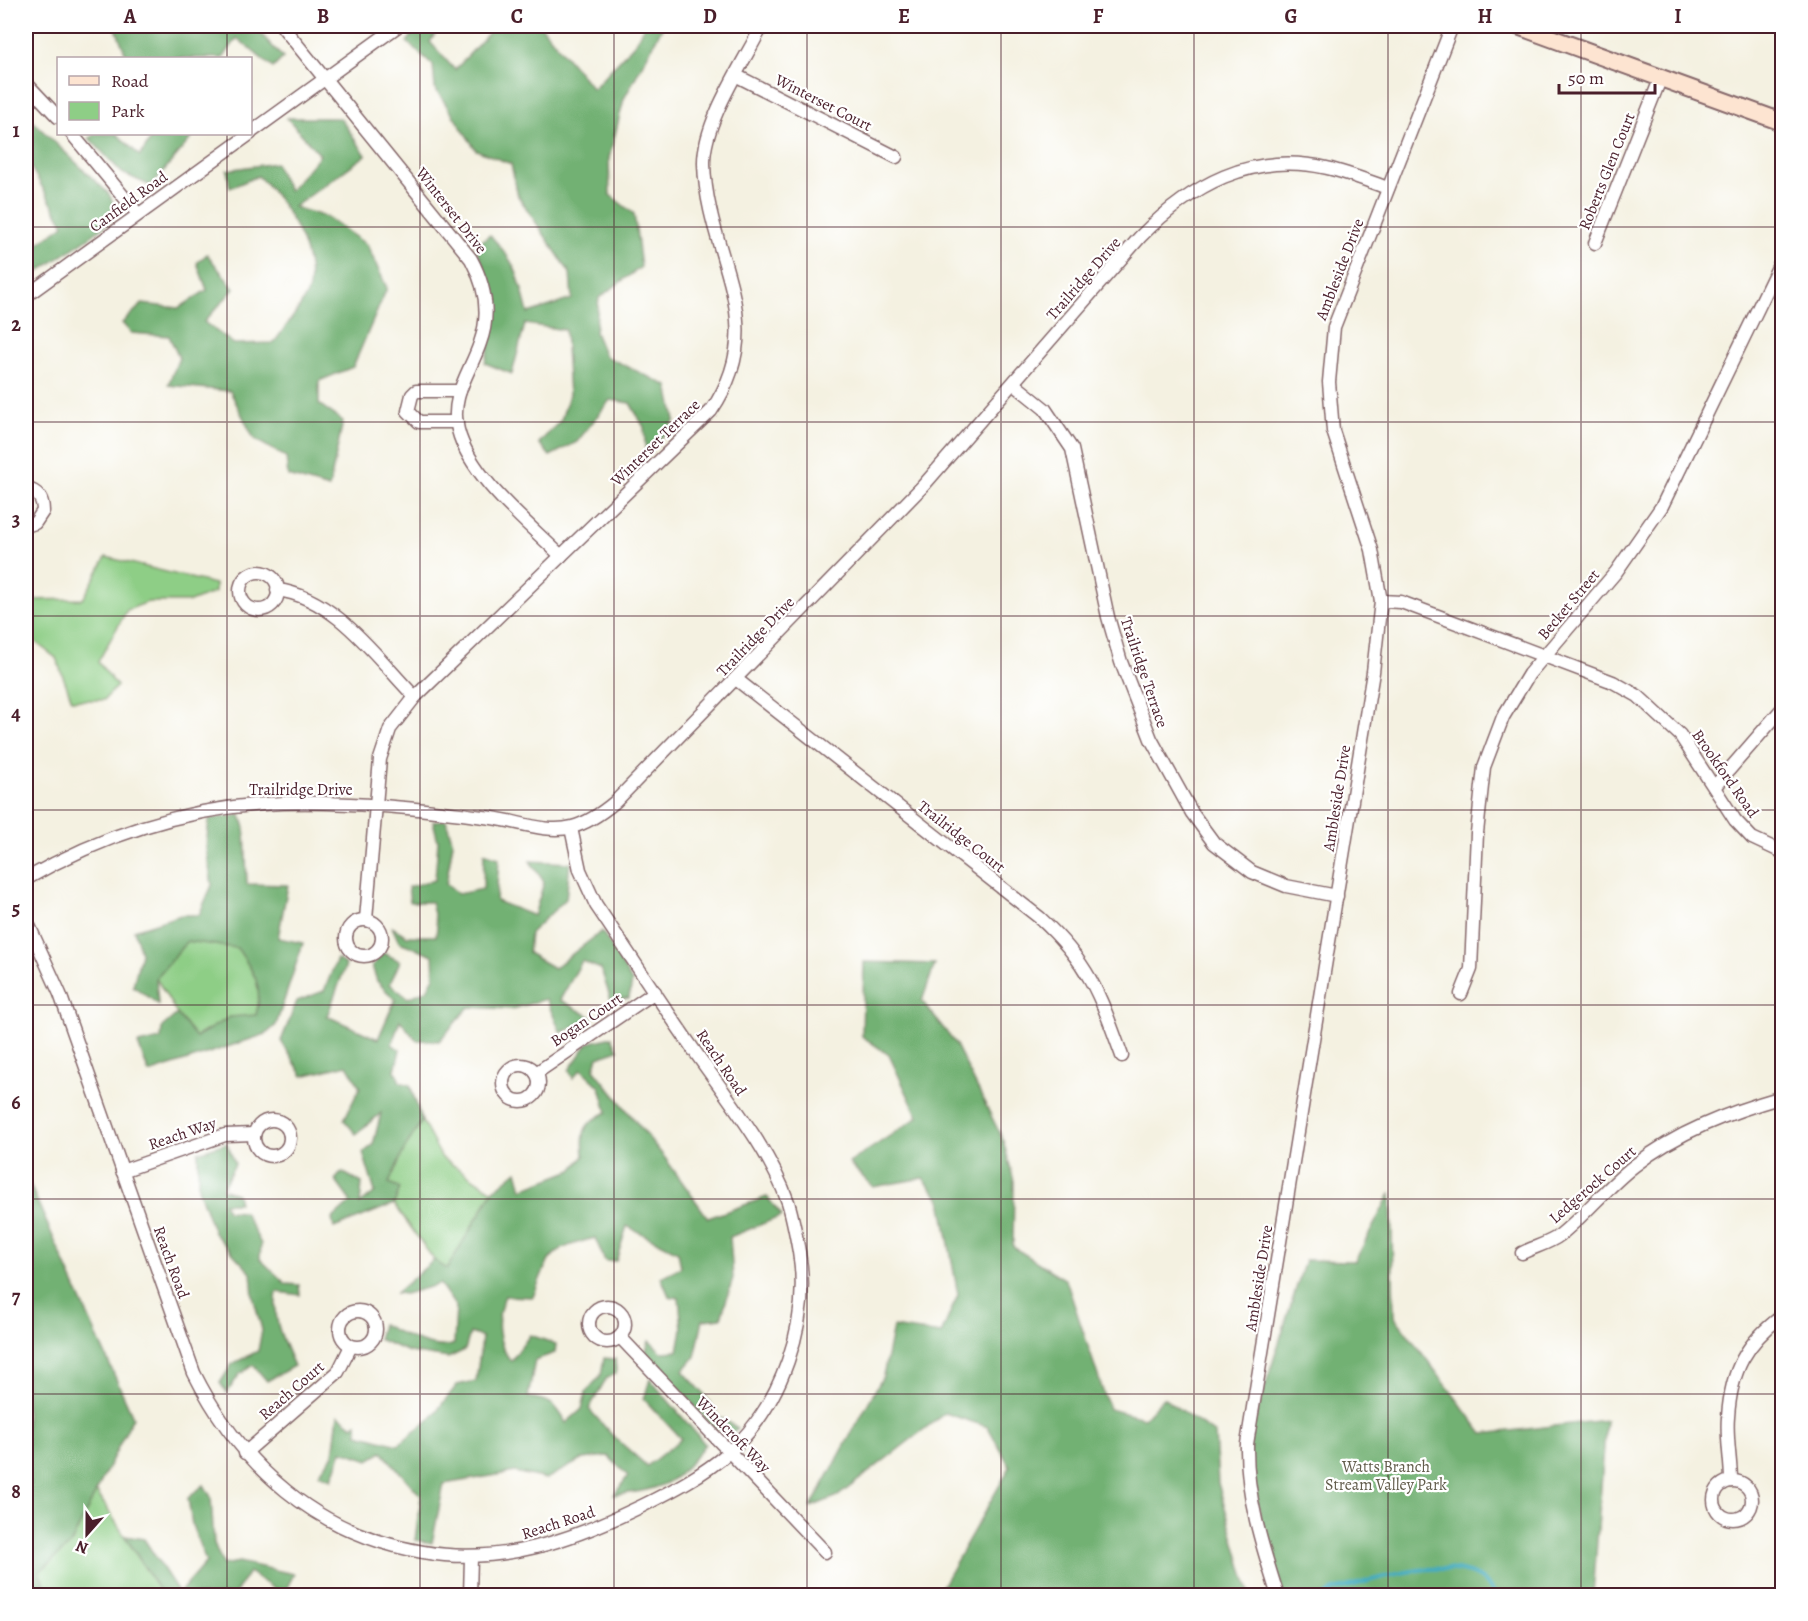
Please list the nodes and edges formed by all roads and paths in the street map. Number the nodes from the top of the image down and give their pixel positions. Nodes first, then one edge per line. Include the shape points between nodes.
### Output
1 (282, 26) edge
2 (398, 26) edge
3 (762, 26) edge
4 (1452, 26) edge
5 (1518, 26) edge
6 (737, 76) junction
7 (1661, 77) junction
8 (326, 79) junction
9 (26, 83) edge
10 (57, 116) edge
11 (1782, 122) edge
12 (252, 132) edge
13 (73, 135) edge
14 (247, 135) edge
15 (896, 157) dead end
16 (1388, 188) junction
17 (138, 214) junction
18 (1595, 243) dead end
19 (1782, 259) edge
20 (26, 296) edge
21 (1014, 384) junction
22 (460, 391) junction
23 (457, 422) junction
24 (26, 489) edge
25 (26, 526) edge
26 (561, 556) junction
27 (278, 590) dead end
28 (1381, 601) junction
29 (1546, 656) junction
30 (736, 679) junction
31 (414, 697) junction
32 (1782, 709) edge
33 (1715, 786) junction
34 (375, 807) junction
35 (572, 828) junction
36 (1782, 852) edge
37 (26, 879) edge
38 (1337, 896) junction
39 (26, 919) edge
40 (366, 919) dead end
41 (655, 992) junction
42 (1461, 994) dead end
43 (1122, 1056) dead end
44 (536, 1073) dead end
45 (1782, 1097) edge
46 (254, 1134) dead end
47 (122, 1171) junction
48 (1522, 1252) dead end
49 (1782, 1316) edge
50 (620, 1337) dead end
51 (351, 1346) dead end
52 (245, 1453) junction
53 (728, 1453) junction
54 (1731, 1481) dead end
55 (825, 1552) dead end
56 (471, 1557) junction
57 (470, 1596) edge
58 (1278, 1596) edge

1 - 8 street, Winterset Drive
2 - 8 street, Canfield Road
3 - 6 street, Winterset Terrace
4 - 16 street, Ambleside Drive
5 - 7 main road
6 - 15 street, Winterset Court
6 - 26 street, Winterset Terrace via 715,119 704,164 709,200 739,319 738,357 727,389 711,411
7 - 11 main road
7 - 18 street, Roberts Glen Court
8 - 12 street, Canfield Road
8 - 22 street, Winterset Drive via 464,248 478,272 486,303 484,327
9 - 10 street
13 - 17 street
14 - 17 street, Canfield Road
16 - 21 street, Trailridge Drive via 1327,168 1285,164 1236,170 1200,186 1167,210 1140,237
16 - 28 street, Ambleside Drive via 1334,327 1329,382 1333,431 1372,550
17 - 20 street, Canfield Road
19 - 29 street, Becket Street via 1662,506 1616,572
21 - 30 street, Trailridge Drive via 923,486
21 - 38 street, Trailridge Terrace via 1045,408 1072,449 1121,663 1151,740 1192,813 1214,843 1252,872 1286,886
22 - 23 street, Winterset Drive
22 - 23 street via 417,391 408,411 419,422
23 - 26 street, Winterset Drive via 464,447 475,465
24 - 25 street via 40,497 43,511 35,523
26 - 31 street, Winterset Terrace
27 - 31 street via 311,598 344,624
28 - 29 street, Brookford Road via 1401,602
28 - 38 street, Ambleside Drive
29 - 33 street, Brookford Road via 1638,696 1680,735
29 - 42 street, Becket Street via 1529,674 1503,717 1484,767 1471,969
30 - 35 street, Trailridge Drive via 615,802
30 - 43 street, Trailridge Court via 1067,943 1102,1000
31 - 34 street, Winterset Terrace via 385,741
32 - 33 street
33 - 36 street, Brookford Road via 1735,820 1752,838
34 - 35 street, Trailridge Drive
34 - 37 street, Trailridge Drive via 284,803 192,813 96,843
34 - 40 street, Winterset Terrace
35 - 41 street, Reach Road via 586,886
38 - 58 street, Ambleside Drive via 1247,1444 1251,1499
39 - 47 street, Reach Road via 60,994
41 - 44 street, Bogan Court
41 - 53 street, Reach Road via 774,1173 789,1204 800,1255 800,1310 791,1349 763,1411
45 - 48 street, Ledgerock Court via 1708,1123 1667,1143 1609,1187 1558,1237
46 - 47 street, Reach Way via 225,1135
47 - 52 street, Reach Road via 194,1372 220,1421
49 - 54 street via 1759,1334 1736,1373 1727,1417
50 - 53 street, Windcroft Way
51 - 52 street, Reach Court via 338,1372
52 - 56 street, Reach Road via 289,1494 340,1526 395,1546
53 - 55 street, Windcroft Way
53 - 56 street, Reach Road via 674,1490 582,1534 524,1551
56 - 57 street

